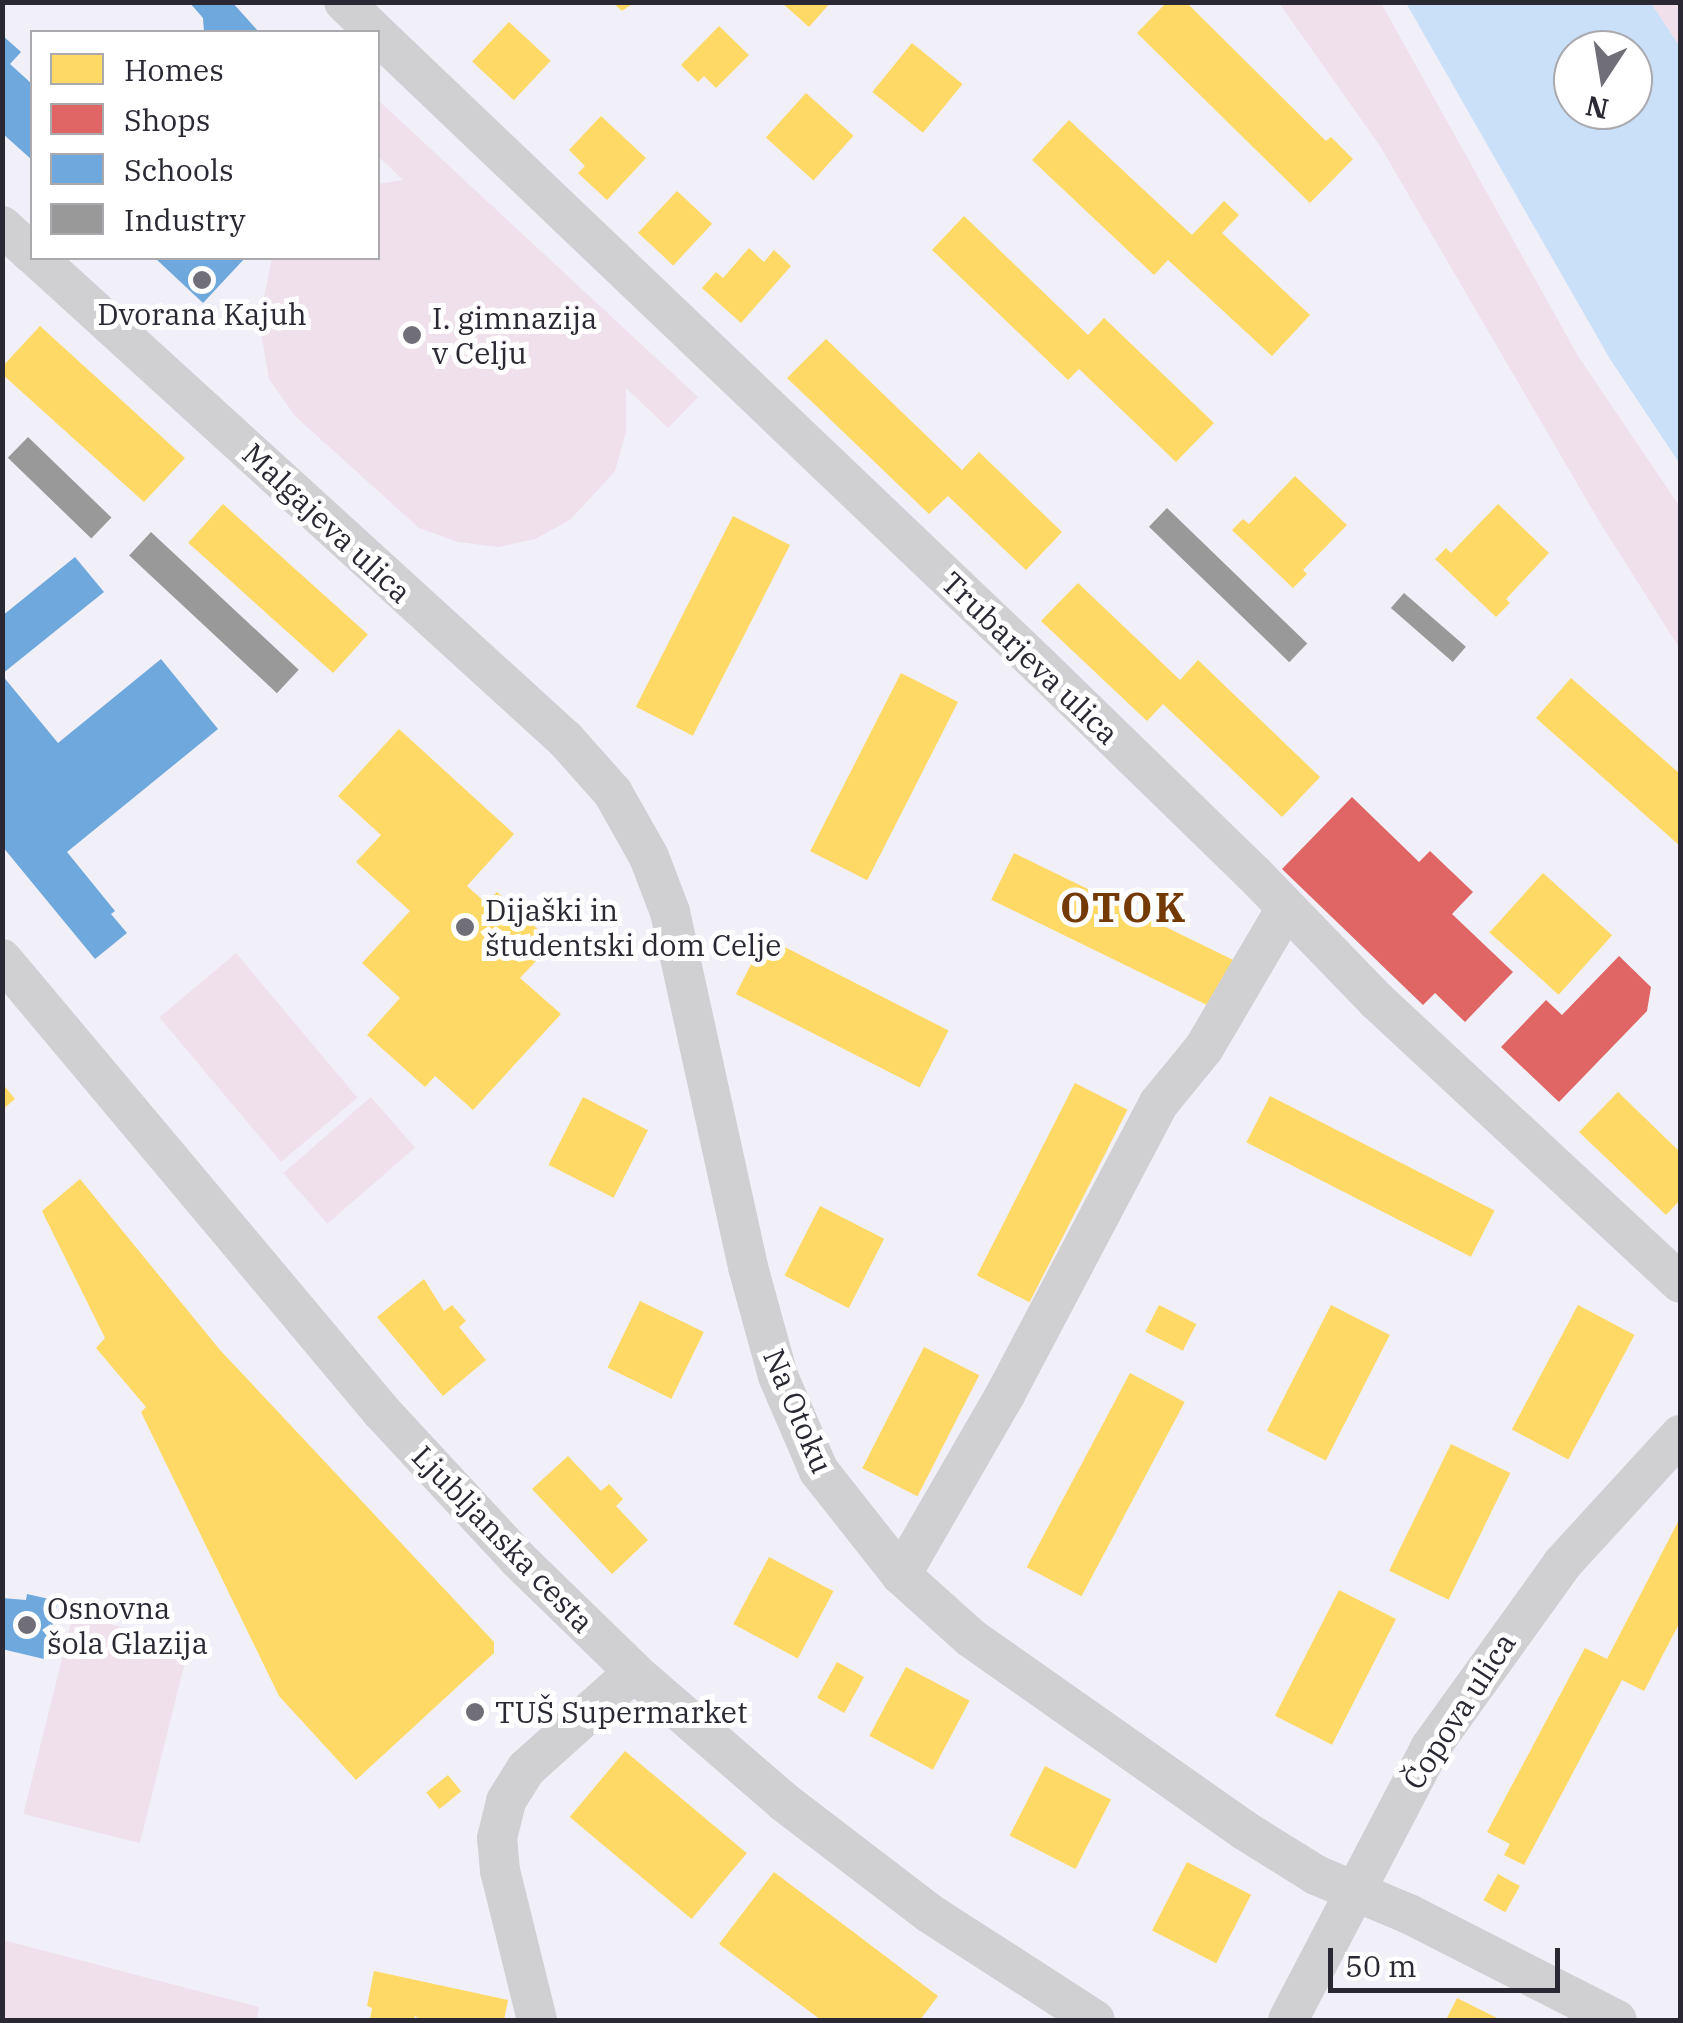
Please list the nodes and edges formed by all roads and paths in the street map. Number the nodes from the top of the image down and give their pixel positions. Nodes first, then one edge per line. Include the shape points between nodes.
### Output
1 (344, 2) edge
2 (372, 30) edge
3 (380, 38) edge
4 (2, 226) edge
5 (30, 252) edge
6 (38, 260) edge
7 (614, 793) joint
8 (1285, 910) junction
9 (2, 959) edge
10 (1680, 1283) edge
11 (1680, 1435) edge
12 (901, 1575) junction
13 (634, 1672) junction
14 (1352, 1892) junction
15 (537, 2020) edge
16 (1095, 2020) edge
17 (1288, 2020) edge
18 (1616, 2020) edge

1 - 2 street, Trubarjeva ulica
3 - 8 street, Trubarjeva ulica via 1041,667
4 - 5 street, Malgajeva ulica
6 - 7 street, Malgajeva ulica via 566,740
7 - 12 street, Na Otoku via 670,912 778,1376 819,1472
8 - 10 street, Trubarjeva ulica
8 - 12 street via 1204,1048 1159,1103
9 - 13 street, Ljubljanska cesta via 382,1412 518,1560
11 - 14 street, Čopova ulica via 1513,1628 1430,1748
12 - 14 street, Na Otoku via 971,1638 1244,1830
13 - 15 street via 526,1769 506,1801 500,1871
13 - 16 street, Ljubljanska cesta via 784,1802 929,1913
14 - 17 street, Čopova ulica
14 - 18 street via 1410,1914

